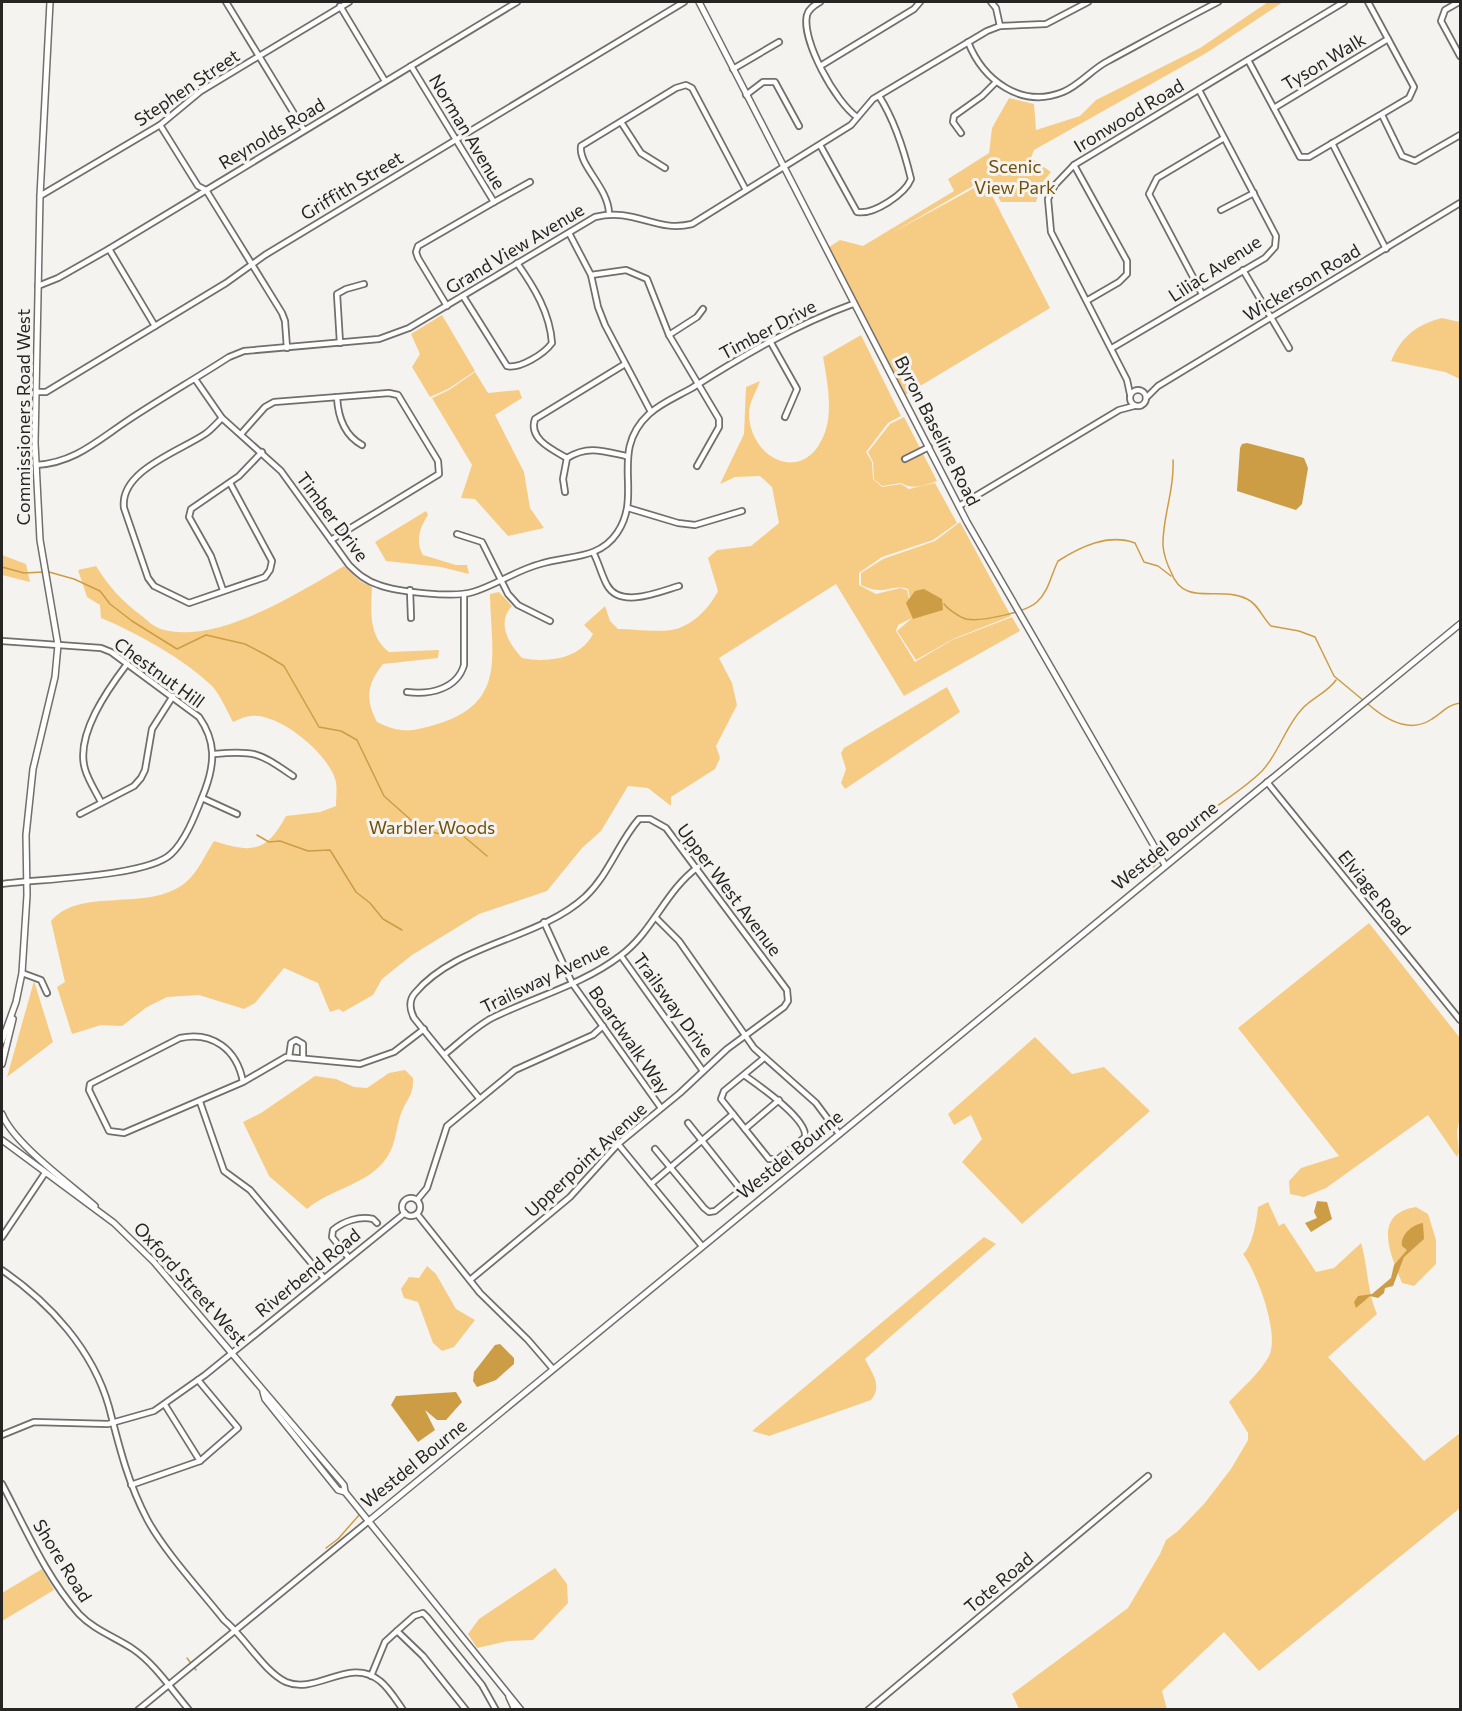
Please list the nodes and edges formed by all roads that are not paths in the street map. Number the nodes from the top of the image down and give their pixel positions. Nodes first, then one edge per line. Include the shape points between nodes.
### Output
1 (50, 2) edge
2 (226, 2) edge
3 (349, 2) edge
4 (517, 2) edge
5 (684, 2) edge
6 (699, 2) edge
7 (820, 2) edge
8 (920, 2) edge
9 (991, 2) edge
10 (1088, 2) edge
11 (1218, 2) edge
12 (1344, 2) edge
13 (1368, 2) edge
14 (1459, 2) edge
15 (340, 6) junction
16 (1000, 26) junction
17 (1389, 39) junction
18 (779, 42) dead end
19 (968, 42) junction
20 (259, 56) junction
21 (1461, 56) edge
22 (1248, 60) junction
23 (411, 66) junction
24 (822, 66) junction
25 (733, 69) junction
26 (385, 81) junction
27 (996, 82) junction
28 (1199, 90) junction
29 (746, 95) junction
30 (879, 96) junction
31 (1274, 108) junction
32 (1382, 114) junction
33 (856, 117) junction
34 (621, 122) junction
35 (160, 125) junction
36 (799, 126) dead end
37 (304, 130) junction
38 (961, 134) dead end
39 (1461, 135) edge
40 (1224, 138) junction
41 (456, 140) junction
42 (1332, 144) junction
43 (820, 145) junction
44 (1074, 165) junction
45 (784, 167) junction
46 (665, 168) dead end
47 (530, 182) dead end
48 (206, 190) junction
49 (746, 190) junction
50 (1254, 193) junction
51 (40, 196) junction
52 (494, 202) junction
53 (1461, 203) edge
54 (1221, 210) dead end
55 (609, 213) junction
56 (569, 233) junction
57 (109, 249) junction
58 (1386, 249) junction
59 (517, 263) junction
60 (252, 266) junction
61 (1244, 270) junction
62 (591, 275) junction
63 (364, 284) dead end
64 (38, 286) junction
65 (1202, 294) junction
66 (463, 296) junction
67 (1088, 300) junction
68 (852, 304) junction
69 (447, 306) junction
70 (703, 309) dead end
71 (1271, 316) junction
72 (155, 326) junction
73 (669, 334) junction
74 (770, 341) junction
75 (340, 343) junction
76 (287, 348) junction
77 (1112, 348) junction
78 (1289, 348) dead end
79 (625, 364) junction
80 (195, 379) junction
81 (1128, 380) junction
82 (698, 384) junction
83 (1158, 386) junction
84 (1140, 390) junction
85 (36, 392) junction
86 (1130, 396) junction
87 (337, 397) junction
88 (1146, 398) junction
89 (1134, 406) junction
90 (1119, 410) junction
91 (651, 412) junction
92 (785, 417) dead end
93 (222, 418) junction
94 (241, 434) junction
95 (362, 445) dead end
96 (929, 447) junction
97 (262, 452) junction
98 (626, 456) junction
99 (567, 458) junction
100 (905, 459) dead end
101 (36, 465) junction
102 (697, 466) dead end
103 (230, 483) junction
104 (565, 492) dead end
105 (959, 506) junction
106 (628, 508) junction
107 (742, 511) dead end
108 (457, 534) dead end
109 (331, 540) junction
110 (594, 554) junction
111 (500, 581) junction
112 (678, 586) dead end
113 (223, 590) junction
114 (410, 590) junction
115 (464, 594) junction
116 (411, 618) dead end
117 (550, 621) dead end
118 (1461, 624) edge
119 (2, 641) edge
120 (58, 645) junction
121 (127, 664) junction
122 (407, 692) dead end
123 (173, 696) junction
124 (214, 754) junction
125 (293, 776) dead end
126 (1267, 782) junction
127 (202, 798) junction
128 (101, 802) junction
129 (80, 814) dead end
130 (237, 814) dead end
131 (1165, 865) junction
132 (698, 867) junction
133 (27, 881) junction
134 (2, 884) edge
135 (657, 919) junction
136 (544, 922) junction
137 (621, 956) junction
138 (22, 973) junction
139 (572, 983) junction
140 (47, 993) dead end
141 (16, 1002) junction
142 (1461, 1020) edge
143 (603, 1026) junction
144 (424, 1029) junction
145 (746, 1035) junction
146 (2, 1041) edge
147 (445, 1054) junction
148 (289, 1057) junction
149 (303, 1057) junction
150 (764, 1058) junction
151 (2, 1064) edge
152 (704, 1071) junction
153 (744, 1075) junction
154 (243, 1082) junction
155 (479, 1098) junction
156 (779, 1100) junction
157 (200, 1102) junction
158 (661, 1108) junction
159 (2, 1114) edge
160 (733, 1114) junction
161 (688, 1123) dead end
162 (745, 1129) junction
163 (839, 1134) junction
164 (2, 1140) edge
165 (702, 1141) junction
166 (618, 1144) junction
167 (656, 1149) dead end
168 (671, 1167) junction
169 (45, 1173) junction
170 (651, 1184) junction
171 (417, 1200) junction
172 (405, 1213) junction
173 (417, 1214) junction
174 (114, 1223) junction
175 (376, 1223) dead end
176 (2, 1237) edge
177 (702, 1246) junction
178 (348, 1257) junction
179 (2, 1270) edge
180 (323, 1277) junction
181 (470, 1280) junction
182 (231, 1353) junction
183 (553, 1369) junction
184 (198, 1380) junction
185 (165, 1405) junction
186 (112, 1423) junction
187 (2, 1435) edge
188 (200, 1461) junction
189 (1148, 1476) dead end
190 (2, 1484) edge
191 (131, 1485) junction
192 (370, 1520) junction
193 (236, 1629) junction
194 (397, 1631) junction
195 (371, 1676) junction
196 (168, 1685) junction
197 (504, 1687) junction
198 (138, 1710) edge
199 (189, 1710) edge
200 (403, 1710) edge
201 (466, 1710) edge
202 (496, 1710) edge
203 (515, 1710) edge
204 (522, 1710) edge
205 (868, 1710) edge

1 - 51 main road, Commissioners Road West
2 - 20 street
3 - 15 street, Stephen Street
4 - 23 street, Reynolds Road
5 - 41 street, Griffith Street
6 - 25 main road, Byron Baseline Road
7 - 24 street via 809,9 807,25
8 - 24 street
9 - 16 street
10 - 16 street, Grand View Avenue via 1046,24
11 - 27 street via 1097,67 1062,92 1025,96
12 - 22 street, Ironwood Road
13 - 17 street
14 - 21 street via 1445,10 1441,21
15 - 20 street, Stephen Street
15 - 26 street
16 - 19 street, Grand View Avenue
17 - 31 street, Tyson Walk
17 - 32 street via 1414,92
18 - 25 street
19 - 27 street
19 - 30 street, Grand View Avenue
20 - 35 street, Stephen Street via 201,91
20 - 37 street
22 - 28 street, Ironwood Road
22 - 31 street
23 - 26 street, Reynolds Road
23 - 41 street, Norman Avenue
24 - 33 street via 840,102
25 - 29 main road, Byron Baseline Road
26 - 37 street, Reynolds Road
27 - 38 street via 954,116 953,122
28 - 40 street, Liliac Avenue
28 - 44 street, Ironwood Road
29 - 36 street via 764,82 775,82
29 - 45 main road, Byron Baseline Road
30 - 33 street, Grand View Avenue
30 - 43 street via 895,125 909,171 911,179 905,190 869,211 857,212
31 - 42 street via 1300,157 1310,157
32 - 39 street via 1402,156 1408,160 1415,161
32 - 42 street
33 - 43 street, Grand View Avenue via 851,125
34 - 46 street via 641,153
34 - 49 street via 676,88 692,88
34 - 55 street via 581,146 580,153 609,202
35 - 48 street via 198,186
35 - 51 street, Stephen Street
37 - 48 street, Reynolds Road
40 - 50 street, Liliac Avenue
40 - 65 street via 1157,178 1149,194
41 - 52 street, Norman Avenue
41 - 60 street, Griffith Street
42 - 58 street
43 - 45 street, Grand View Avenue
44 - 67 street, Ironwood Road via 1055,185 1048,200 1048,219 1051,232
44 - 67 street via 1127,261 1127,274 1119,282
45 - 49 street, Grand View Avenue
45 - 68 main road, Byron Baseline Road
47 - 52 street
48 - 57 street, Reynolds Road
48 - 60 street
49 - 55 street, Grand View Avenue via 692,224 675,228
50 - 54 street
50 - 61 street, Liliac Avenue via 1276,242 1271,252
51 - 64 main road, Commissioners Road West
52 - 69 street, Norman Avenue via 418,246 418,258
53 - 58 street, Wickerson Road
55 - 56 street, Grand View Avenue
56 - 59 street, Grand View Avenue
56 - 62 street
57 - 64 street, Reynolds Road
57 - 72 street
58 - 71 street, Wickerson Road
59 - 66 street, Grand View Avenue
59 - 66 street via 540,299 552,333 548,349 515,368 507,366
60 - 72 street, Griffith Street
60 - 76 street via 285,321
61 - 65 street, Liliac Avenue
61 - 71 street
62 - 73 street via 626,270 647,279
62 - 79 street via 598,307
63 - 75 street via 337,294
64 - 85 main road, Commissioners Road West
65 - 77 street, Liliac Avenue
66 - 69 street, Grand View Avenue
67 - 77 street, Ironwood Road
68 - 74 street, Timber Drive via 809,320
68 - 96 main road, Byron Baseline Road
69 - 75 street, Grand View Avenue via 392,335
70 - 73 street
71 - 78 street
71 - 83 street, Wickerson Road
72 - 85 street, Griffith Street via 46,392
73 - 82 street
74 - 82 street, Timber Drive
74 - 92 street via 797,389
75 - 76 street, Grand View Avenue
76 - 80 street, Grand View Avenue via 244,351
77 - 81 street, Ironwood Road
79 - 91 street
79 - 99 street via 535,419 535,431 546,448
80 - 93 street, Timber Drive
80 - 101 street, Grand View Avenue via 84,452
81 - 84 street, Ironwood Road
81 - 86 street, Ironwood Road
82 - 91 street, Timber Drive
82 - 102 street via 719,419 719,428
83 - 84 street, Wickerson Road
83 - 88 street, Wickerson Road
84 - 86 street
84 - 88 street, Ironwood Road
85 - 101 main road, Commissioners Road West
86 - 89 street
86 - 90 street
87 - 94 street via 274,402 265,406
87 - 95 street via 338,414 346,430
87 - 109 street via 398,394 441,468 433,479
88 - 89 street, Wickerson Road via 1142,405
89 - 90 street
90 - 105 street
91 - 98 street, Timber Drive via 634,434
93 - 94 street, Timber Drive
93 - 113 street via 206,434 142,473 125,490 123,498 143,564 154,586 189,603
94 - 97 street, Timber Drive
96 - 100 street
96 - 105 main road, Byron Baseline Road
97 - 103 street
97 - 109 street, Timber Drive via 281,471
98 - 99 street via 595,449 579,450
98 - 106 street, Timber Drive
99 - 104 street
101 - 120 main road, Commissioners Road West via 40,540
103 - 113 street via 196,504 189,517 211,556
103 - 113 street via 272,561 265,577
105 - 131 main road, Byron Baseline Road
106 - 107 street via 695,525
106 - 110 street, Timber Drive via 619,531
108 - 111 street via 485,545
109 - 114 street, Timber Drive via 361,577 380,586
110 - 111 street, Timber Drive via 537,565
110 - 112 street via 607,585 623,598
111 - 115 street, Timber Drive
111 - 117 street via 518,605
114 - 115 street, Timber Drive
114 - 116 street
115 - 122 street via 462,675 437,690
118 - 126 main road, Westdel Bourne
119 - 120 street, Chestnut Hill
120 - 121 street, Chestnut Hill via 100,648
120 - 133 main road, Commissioners Road West via 55,677 33,769 26,835
121 - 123 street, Chestnut Hill
121 - 128 street via 99,704 85,749 85,768
123 - 124 street, Chestnut Hill via 203,722
123 - 128 street via 152,729 141,778 134,786
124 - 125 street via 259,754
124 - 127 street
126 - 131 main road, Westdel Bourne
126 - 142 street, Elviage Road
127 - 130 street
127 - 133 street via 182,840 171,855 155,864
128 - 129 street
131 - 163 main road, Westdel Bourne
132 - 135 street, Trailsway Avenue via 684,877
132 - 136 street, Upper West Avenue via 666,828 650,819 639,819 607,873 584,898
132 - 145 street, Upper West Avenue via 787,990 784,1007
133 - 134 street
133 - 138 main road, Commissioners Road West
135 - 137 street, Trailsway Avenue
135 - 145 street via 679,941
136 - 139 street, Boardwalk Way
136 - 144 street, Upper West Avenue via 444,969 413,994 411,1012
137 - 139 street, Trailsway Avenue
137 - 152 street, Trailsway Drive
138 - 140 street via 41,980
138 - 141 main road, Commissioners Road West
139 - 143 street, Boardwalk Way
139 - 147 street, Trailsway Avenue via 490,1019
141 - 146 main road, Commissioners Road West
141 - 151 main road
143 - 155 street via 593,1035 515,1070
143 - 158 street, Boardwalk Way
144 - 147 street, Upper West Avenue
144 - 149 street via 394,1052 368,1062
145 - 150 street
145 - 152 street, Upperpoint Avenue
147 - 155 street, Upper West Avenue
148 - 149 street
148 - 149 street via 291,1043 296,1040 303,1044
148 - 154 street
150 - 153 street
150 - 163 street via 816,1103
152 - 158 street, Upperpoint Avenue
153 - 156 street
153 - 160 street via 721,1095
154 - 157 street
154 - 157 street via 233,1055 225,1046 207,1037 191,1036 95,1079 89,1090 109,1131 116,1134
155 - 171 street via 447,1126 429,1183
156 - 162 street
156 - 162 street via 804,1129 805,1137 774,1160
157 - 180 street via 224,1171 250,1190
158 - 166 street, Upperpoint Avenue
159 - 174 main road via 23,1143
160 - 162 street
160 - 165 street
161 - 165 street
163 - 177 main road, Westdel Bourne
164 - 169 main road, Oxford Street West
165 - 168 street
165 - 168 street via 738,1186 738,1192 709,1212
166 - 170 street
166 - 181 street, Upperpoint Avenue via 570,1197
167 - 168 street
168 - 170 street
169 - 174 main road, Oxford Street West
169 - 176 street
170 - 177 street
171 - 172 street via 412,1197 404,1201
171 - 173 street
172 - 173 street
172 - 178 street, Riverbend Road
173 - 181 street
174 - 182 main road, Oxford Street West via 154,1262
175 - 178 street via 364,1218 345,1222 333,1230 332,1237
177 - 183 main road, Westdel Bourne
178 - 180 street, Riverbend Road
179 - 186 street via 53,1312 75,1340 96,1374
180 - 182 street, Riverbend Road
181 - 183 street
182 - 184 street, Riverbend Road
182 - 192 main road, Oxford Street West via 338,1490 345,1492
183 - 192 main road, Westdel Bourne
184 - 185 street, Riverbend Road
184 - 188 street via 238,1428
185 - 186 street, Riverbend Road via 140,1417
185 - 188 street
186 - 187 street, Riverbend Road via 34,1422
186 - 191 street
188 - 191 street
189 - 205 street, Tote Road
190 - 196 street, Shore Road via 57,1584 80,1615 134,1649
191 - 193 street via 153,1528 224,1620
192 - 193 street, Westdel Bourne
192 - 197 main road, Oxford Street West
193 - 195 street via 286,1682 303,1684 350,1672
193 - 196 street, Westdel Bourne
194 - 195 street via 386,1642
194 - 201 street via 423,1656
194 - 202 street via 423,1613 482,1685
195 - 200 street via 380,1681
196 - 198 street, Westdel Bourne
196 - 199 street, Shore Road
197 - 203 main road, Oxford Street West
197 - 204 main road, Oxford Street West

